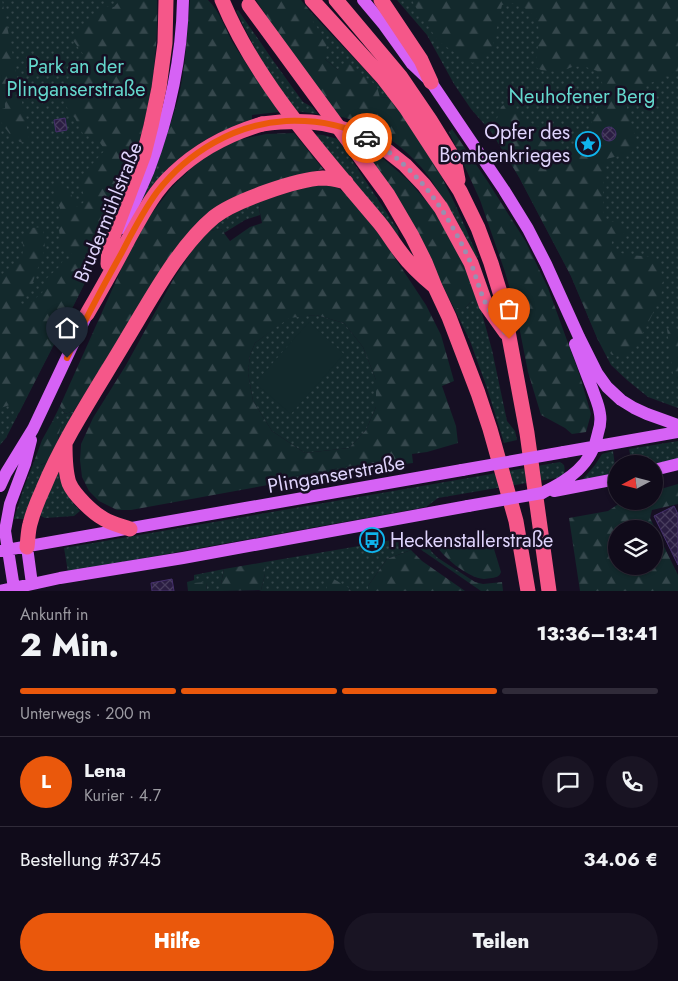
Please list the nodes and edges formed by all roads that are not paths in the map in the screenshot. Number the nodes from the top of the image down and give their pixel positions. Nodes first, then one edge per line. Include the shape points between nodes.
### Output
1 (166, 0) edge
2 (183, 0) edge
3 (222, 0) edge
4 (312, 0) edge
5 (336, 0) edge
6 (363, 0) edge
7 (381, 0) edge
8 (249, 5) dead end
9 (431, 82) junction
10 (346, 182) junction
11 (460, 191) junction
12 (108, 264) junction
13 (435, 287) junction
14 (565, 308) junction
15 (87, 314) junction
16 (509, 339) junction
17 (678, 425) edge
18 (34, 429) junction
19 (678, 432) edge
20 (65, 442) junction
21 (595, 447) junction
22 (678, 464) edge
23 (663, 468) edge
24 (608, 480) edge
25 (569, 484) junction
26 (0, 486) edge
27 (130, 529) junction
28 (27, 547) junction
29 (4, 551) edge
30 (32, 584) junction
31 (14, 588) junction
32 (0, 590) edge
33 (528, 591) edge
34 (548, 591) edge

1 - 12 highway via 165,43 155,107 144,154 109,247
2 - 12 main road, Brudermühlstraße via 179,51 160,138
3 - 10 highway via 251,59
4 - 11 highway via 406,108
5 - 11 highway via 400,76 430,120 454,159
6 - 9 main road via 412,64
7 - 9 highway via 421,60
8 - 13 highway via 388,195 412,236
9 - 14 main road via 528,229
10 - 13 highway via 418,273
10 - 20 highway via 324,178 289,185 236,204 215,216 197,233 168,272
11 - 16 highway via 491,263
12 - 15 main road, Brudermühlstraße
13 - 33 highway via 490,429 516,521
14 - 17 main road via 597,373 608,388 634,408
14 - 21 main road via 598,403 600,424
15 - 16 highway, bridge via 156,193 191,158 234,133 262,124 318,122 362,135 380,145 424,184 442,208 471,263 486,305
15 - 18 main road, Brudermühlstraße
16 - 34 highway via 527,433
18 - 26 main road, Brudermühlstraße
18 - 29 main road, Brudermühlstraße via 10,504
19 - 21 main road, Plinganserstraße
20 - 27 highway via 69,483 77,496 104,520
20 - 28 highway via 37,504
21 - 25 main road
21 - 27 main road, Plinganserstraße, bridge
22 - 23 main road
24 - 25 main road
25 - 30 main road, bridge via 542,494
27 - 28 main road, Plinganserstraße
28 - 29 main road, Plinganserstraße
28 - 30 main road
29 - 31 main road, Brudermühlstraße
30 - 31 main road
31 - 32 main road

